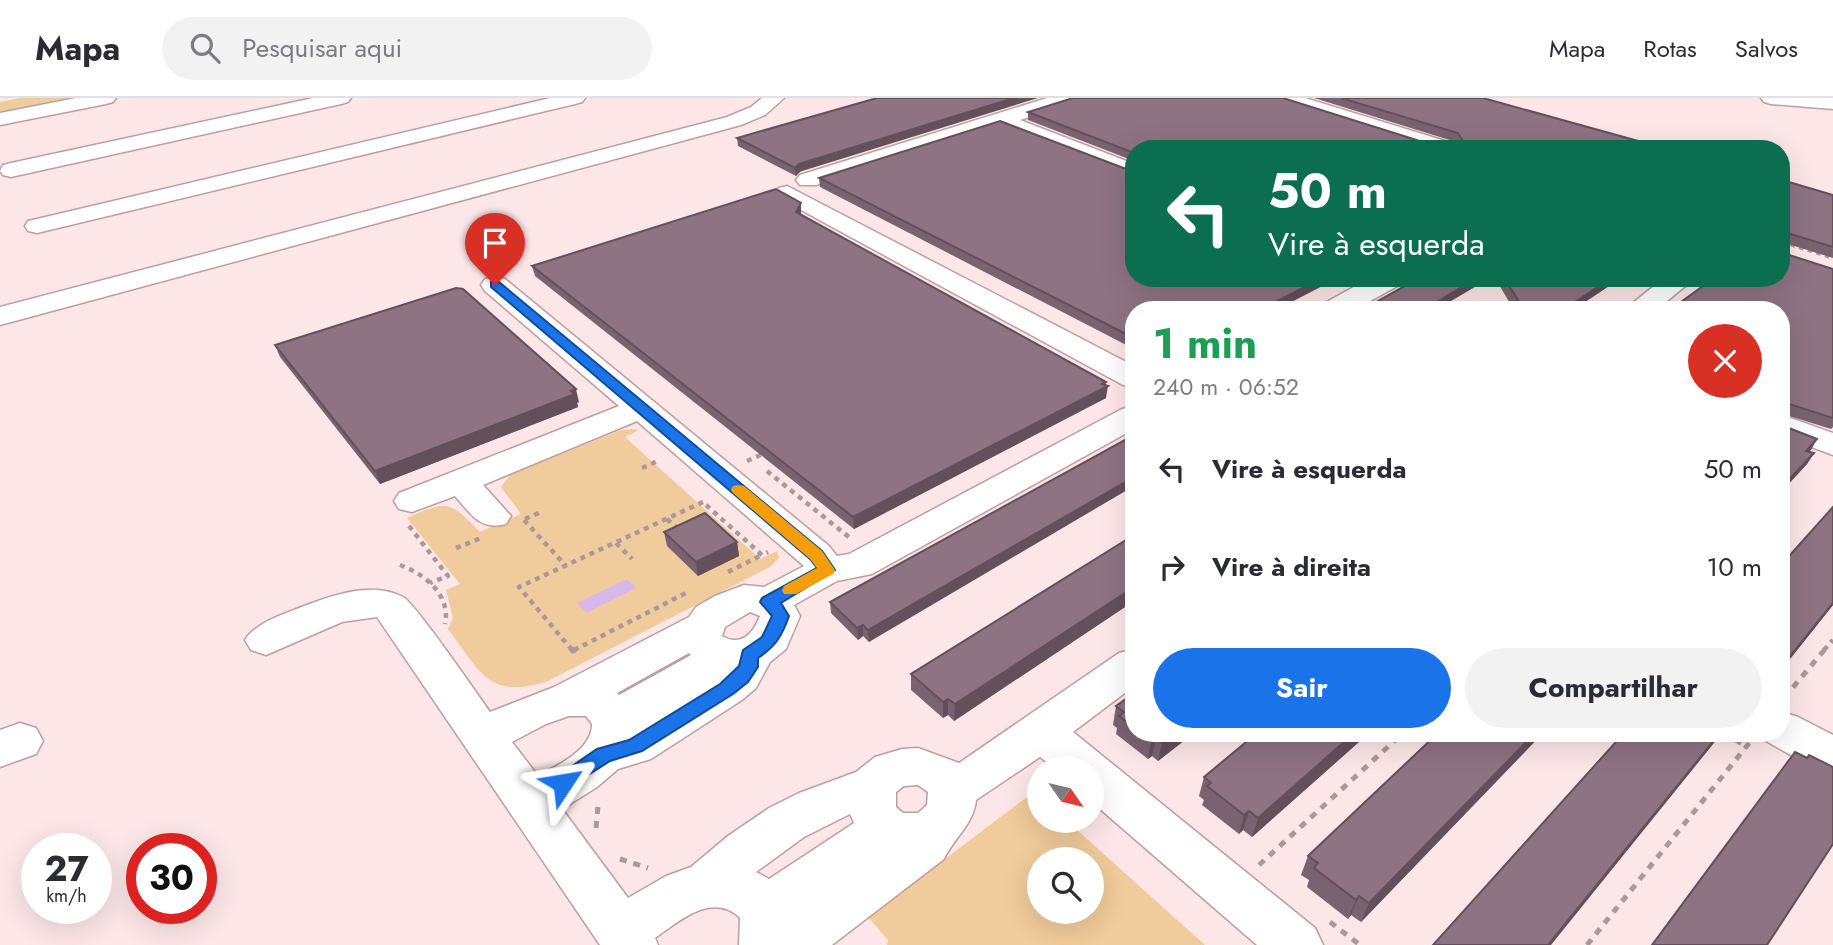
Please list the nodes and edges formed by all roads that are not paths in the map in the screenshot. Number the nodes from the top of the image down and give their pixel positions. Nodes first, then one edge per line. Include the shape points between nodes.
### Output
1 (7, 98) edge
2 (106, 98) edge
3 (341, 98) edge
4 (575, 98) edge
5 (1068, 98) edge
6 (1284, 98) edge
7 (1771, 98) edge
8 (0, 99) edge
9 (764, 100) edge
10 (1833, 103) edge
11 (0, 118) edge
12 (1000, 119) junction
13 (1418, 140) edge
14 (1125, 168) edge
15 (11, 170) dead end
16 (37, 226) dead end
17 (495, 285) dead end
18 (1375, 287) edge
19 (1670, 287) edge
20 (1349, 301) edge
21 (1650, 301) edge
22 (0, 316) edge
23 (1125, 373) edge
24 (641, 408) junction
25 (1125, 421) edge
26 (1790, 428) edge
27 (1833, 445) edge
28 (460, 481) junction
29 (412, 501) dead end
30 (508, 518) road end
31 (827, 570) junction
32 (769, 602) junction
33 (716, 632) junction
34 (265, 640) dead end
35 (1125, 671) edge
36 (568, 699) junction
37 (1041, 732) junction
38 (1790, 733) edge
39 (483, 737) junction
40 (609, 737) junction
41 (1070, 756) edge
42 (1833, 757) edge
43 (1104, 784) edge
44 (530, 804) junction
45 (910, 809) junction
46 (708, 884) junction
47 (774, 934) edge
48 (626, 938) edge
49 (1296, 945) edge

1 - 8 street
2 - 11 street
3 - 15 street
4 - 16 street
5 - 12 street
6 - 13 street
7 - 10 street
9 - 22 street via 758,111 734,121
12 - 14 street
12 - 23 street via 798,186
17 - 24 street
18 - 20 street
19 - 21 street
24 - 28 street
24 - 31 street via 707,484 816,555
25 - 31 street via 858,565
26 - 27 street
28 - 29 street
28 - 30 street
31 - 32 street
32 - 33 street via 744,599 717,612
32 - 33 street via 780,616 769,642
33 - 36 street
33 - 40 street via 748,667 741,677 635,746
34 - 39 street via 351,605 385,604
35 - 37 street
36 - 39 street
36 - 40 street via 597,702
37 - 41 street
37 - 45 street via 998,763
38 - 42 street
39 - 44 street
40 - 44 street
43 - 49 street
44 - 48 street
45 - 46 street via 815,807 733,860
45 - 47 street via 926,844
46 - 47 street via 743,889 755,898
46 - 48 street via 690,888

